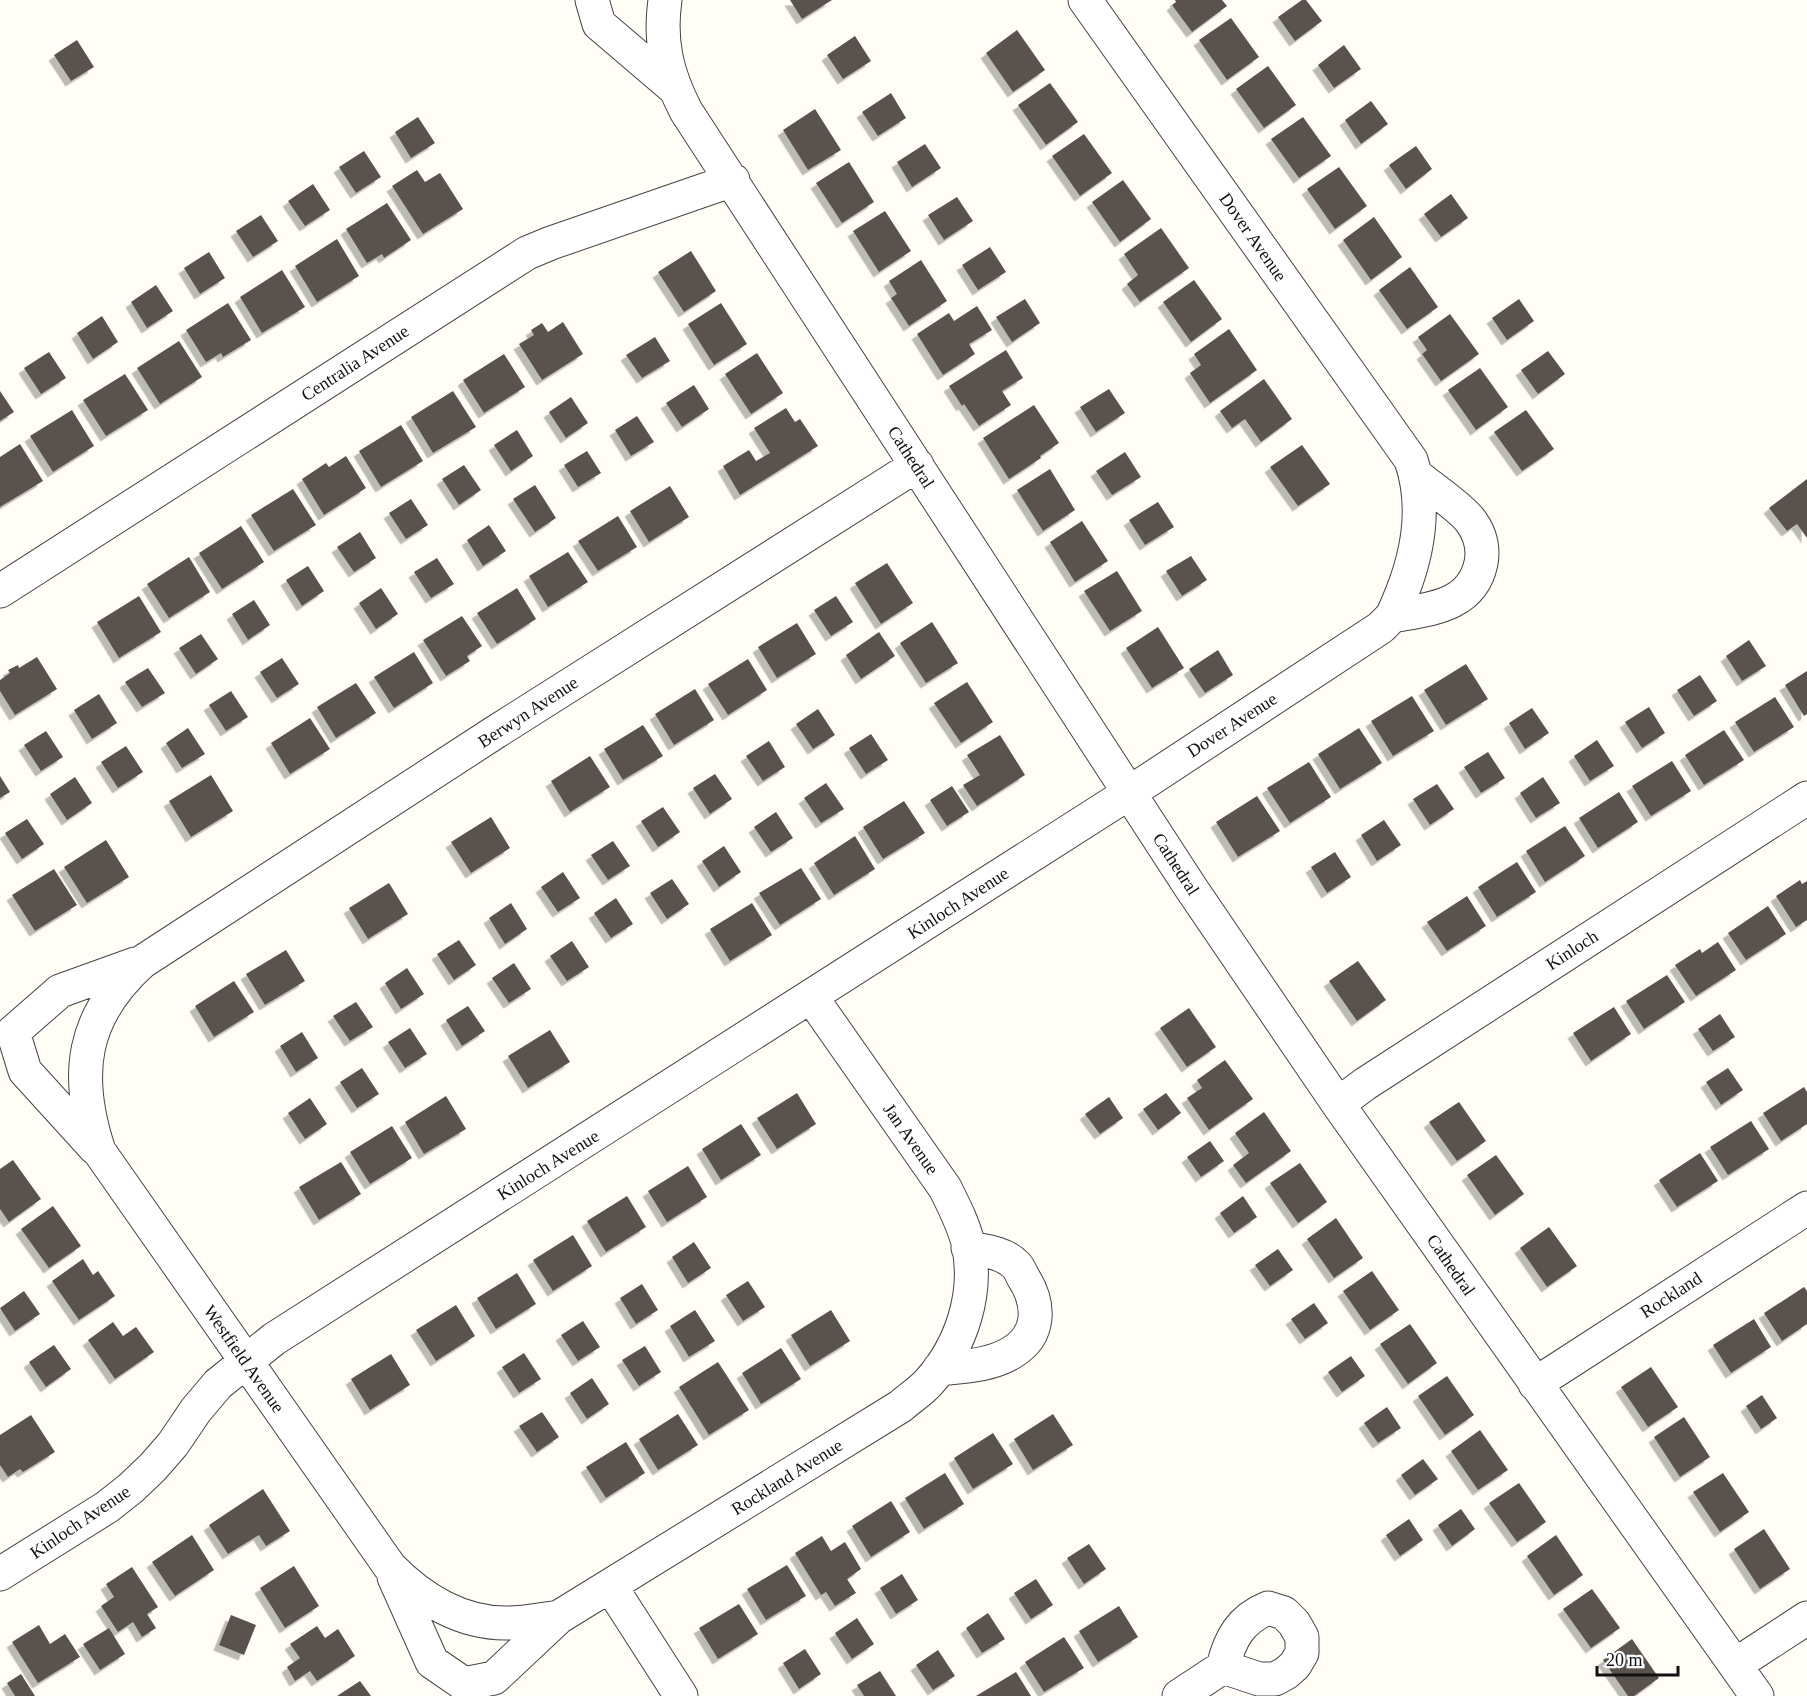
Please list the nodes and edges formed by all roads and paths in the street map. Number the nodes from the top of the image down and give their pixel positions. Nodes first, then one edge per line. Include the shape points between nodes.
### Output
1 (592, 0) edge
2 (665, 0) edge
3 (1085, 0) edge
4 (674, 88) junction
5 (733, 180) junction
6 (917, 465) junction
7 (1416, 475) junction
8 (0, 591) edge
9 (1392, 616) junction
10 (1130, 793) junction
11 (1807, 798) edge
12 (142, 962) junction
13 (812, 998) junction
14 (13, 1032) joint
15 (87, 1053) joint
16 (1338, 1104) junction
17 (99, 1151) junction
18 (1807, 1208) edge
19 (968, 1248) junction
20 (969, 1296) joint
21 (245, 1363) junction
22 (939, 1369) junction
23 (1535, 1384) junction
24 (390, 1567) junction
25 (0, 1574) edge
26 (611, 1587) junction
27 (559, 1617) junction
28 (1807, 1618) edge
29 (478, 1620) joint
30 (1735, 1665) junction
31 (1223, 1667) dead end
32 (464, 1684) joint
33 (681, 1696) edge
34 (1179, 1696) edge
35 (1757, 1696) edge

1 - 4 street via 599,24
2 - 4 street, Cathedral via 662,31
3 - 7 street, Dover Avenue via 1411,460
4 - 5 street, Cathedral
5 - 6 street, Cathedral
5 - 8 street, Centralia Avenue via 527,253
6 - 10 street, Cathedral
6 - 12 street, Berwyn Avenue
7 - 9 street, Dover Avenue via 1418,538
7 - 9 street, Dover Avenue via 1468,518 1479,534 1483,552 1470,589 1454,601
9 - 10 street, Dover Avenue via 1380,628
10 - 13 street, Kinloch Avenue
10 - 16 street, Cathedral
11 - 16 street, Kinloch
12 - 14 street, Berwyn Avenue via 60,991
12 - 15 street, Berwyn Avenue via 108,998
13 - 19 street, Jan Avenue via 945,1188 960,1218
13 - 21 street, Kinloch Avenue via 274,1339
14 - 17 street, Westfield Avenue via 25,1071
15 - 17 street, Westfield Avenue via 90,1125
16 - 23 street, Cathedral
17 - 21 street, Westfield Avenue
18 - 23 street, Rockland
19 - 20 street, Jan Avenue
19 - 22 street via 998,1253 1016,1265 1036,1307 1035,1326 1012,1353 981,1365
20 - 22 street, Rockland Avenue via 958,1336
21 - 24 street, Westfield Avenue
21 - 25 street, Kinloch Avenue via 218,1384 173,1444 131,1488
22 - 26 street, Rockland Avenue via 901,1406
23 - 30 street, Cathedral
24 - 29 street, Westfield Avenue via 422,1596 447,1610
24 - 32 street, Westfield Avenue via 432,1662
26 - 27 street, Rockland Avenue
26 - 33 street
27 - 29 street, Rockland Avenue via 508,1623
27 - 32 street, Rockland Avenue via 494,1678
28 - 30 street
30 - 35 street, Cathedral
31 - 34 street

